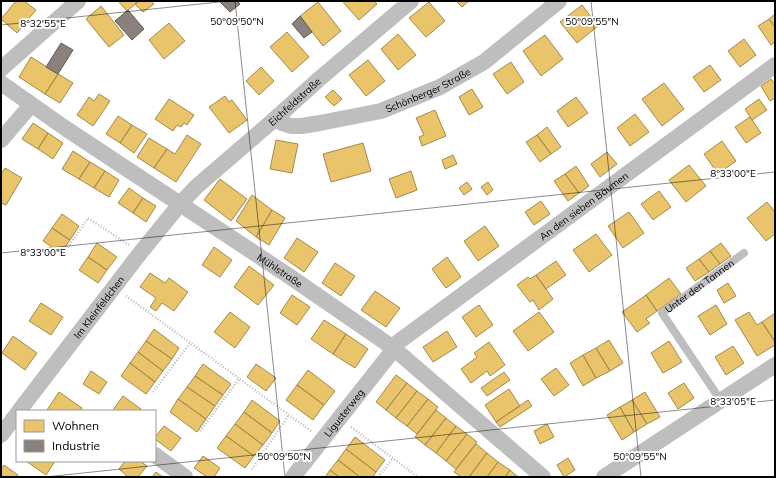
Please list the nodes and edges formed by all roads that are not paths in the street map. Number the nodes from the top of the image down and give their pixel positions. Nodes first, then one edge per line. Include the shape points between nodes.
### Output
1 (78, 1) edge
2 (411, 1) edge
3 (560, 1) edge
4 (775, 65) edge
5 (1, 69) edge
6 (1, 83) edge
7 (31, 105) junction
8 (276, 118) junction
9 (1, 140) edge
10 (180, 204) junction
11 (744, 253) dead end
12 (393, 348) junction
13 (775, 365) edge
14 (721, 401) junction
15 (21, 410) edge
16 (16, 415) edge
17 (1, 435) edge
18 (156, 456) edge
19 (185, 477) edge
20 (293, 477) edge
21 (543, 477) edge
22 (604, 477) edge

1 - 5 street
2 - 8 street, Eichfeldstraße
3 - 8 street, Schönberger Straße via 484,62 440,87 381,111 320,123 290,126
4 - 12 street, An den sieben Bäumen via 400,340
6 - 7 street, Mühlstraße
7 - 9 street
7 - 10 street, Mühlstraße
8 - 10 street, Eichfeldstraße
10 - 12 street, Mühlstraße
10 - 15 street, Im Kleinfeldchen
11 - 14 lane, Unter den Tannen via 662,313
12 - 20 street, Ligusterweg
12 - 21 street, Mühlstraße
13 - 14 street
14 - 22 street
16 - 17 street
18 - 19 street

